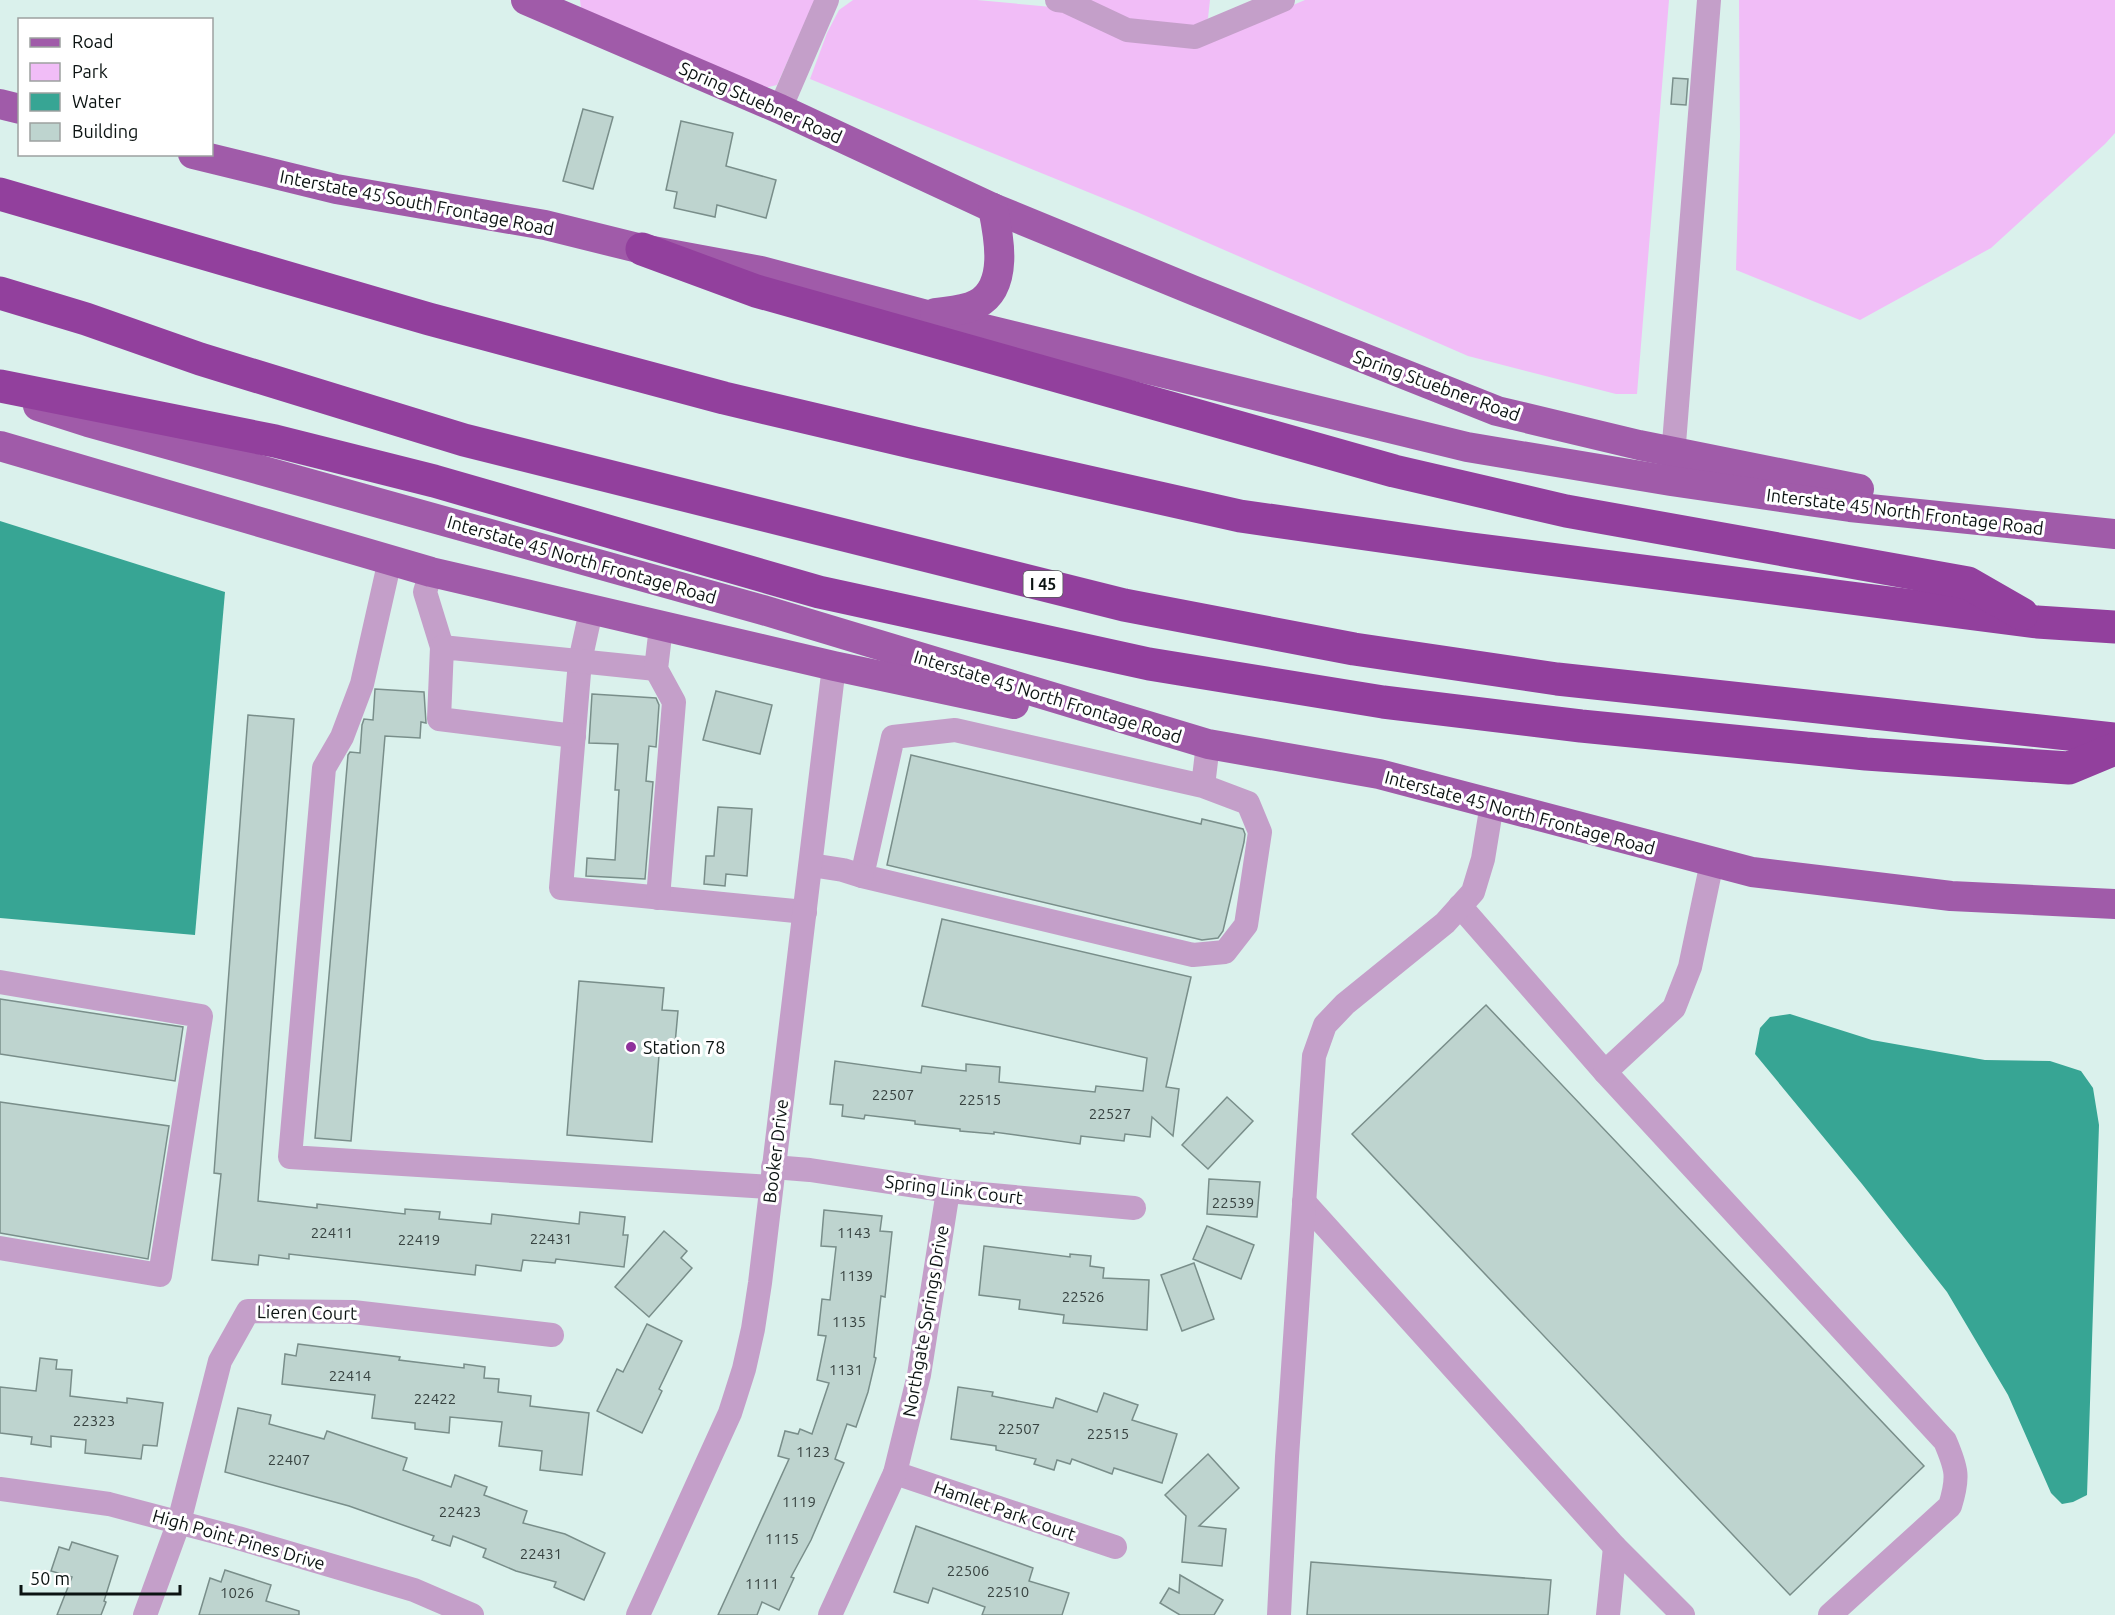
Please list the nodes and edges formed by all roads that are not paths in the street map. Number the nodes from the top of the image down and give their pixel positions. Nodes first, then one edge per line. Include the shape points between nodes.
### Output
1 (828, 0) edge
2 (1057, 0) edge
3 (1283, 0) edge
4 (1709, 0) edge
5 (538, 2) edge
6 (0, 104) edge
7 (18, 108) edge
8 (780, 108) junction
9 (201, 156) edge
10 (0, 194) edge
11 (993, 208) junction
12 (642, 249) junction
13 (0, 292) edge
14 (923, 314) junction
15 (0, 386) edge
16 (0, 394) edge
17 (0, 446) edge
18 (1672, 466) junction
19 (2005, 524) joint
20 (2115, 534) edge
21 (390, 560) junction
22 (431, 572) junction
23 (591, 611) junction
24 (2037, 622) junction
25 (661, 627) junction
26 (2115, 627) edge
27 (442, 646) junction
28 (580, 661) junction
29 (834, 666) junction
30 (656, 669) junction
31 (574, 736) junction
32 (2115, 739) edge
33 (1208, 744) junction
34 (2115, 749) edge
35 (1203, 786) junction
36 (1492, 804) junction
37 (1712, 862) junction
38 (811, 865) junction
39 (862, 876) junction
40 (658, 898) junction
41 (2115, 903) edge
42 (1460, 906) junction
43 (805, 912) junction
44 (0, 982) edge
45 (1605, 1072) junction
46 (772, 1177) junction
47 (948, 1191) junction
48 (1304, 1202) junction
49 (1134, 1208) dead end
50 (0, 1248) edge
51 (552, 1335) dead end
52 (894, 1473) junction
53 (0, 1489) edge
54 (180, 1522) junction
55 (1114, 1547) dead end
56 (1615, 1547) junction
57 (462, 1613) edge
58 (145, 1615) edge
59 (638, 1615) edge
60 (830, 1615) edge
61 (1279, 1615) edge
62 (1608, 1615) edge
63 (1683, 1615) edge
64 (1830, 1615) edge

1 - 8 street
2 - 3 street via 1127,30 1195,37
4 - 18 street
5 - 8 main road, Spring Stuebner Road
6 - 7 main road
8 - 11 main road, Spring Stuebner Road
9 - 12 main road, Interstate 45 South Frontage Road via 336,189 545,225
10 - 24 highway via 429,320 724,398 1240,516
11 - 14 main road via 999,237 998,270 990,294 966,309
11 - 18 main road, Spring Stuebner Road via 1497,411
12 - 14 main road via 761,271
12 - 24 highway via 756,291 1394,471 1566,511 1968,583
13 - 32 highway, I 45 via 200,359 464,440 1124,605 1354,649 1557,679
14 - 18 main road via 1467,447
15 - 34 highway via 286,444 467,490 819,592 1149,664 1383,702 1866,754 2069,768
16 - 33 main road, Interstate 45 North Frontage Road via 763,610
17 - 21 main road
18 - 19 main road, Spring Stuebner Road via 1851,487
19 - 20 main road, Interstate 45 North Frontage Road
21 - 22 main road
21 - 46 street, Spring Link Court via 362,684 342,737 324,768 290,1157
22 - 23 main road
22 - 27 street via 425,592
23 - 25 main road
23 - 28 street
24 - 26 highway
25 - 29 main road
25 - 30 street
27 - 28 street
27 - 31 street via 439,719
28 - 30 street
28 - 31 street
29 - 33 main road
29 - 38 street, Booker Drive
30 - 40 street via 674,702
31 - 40 street via 561,888
33 - 35 street
33 - 36 main road, Interstate 45 North Frontage Road via 1379,774
35 - 39 street via 955,730 893,737
35 - 39 street via 1248,803 1260,832 1246,925 1225,952 1193,955
36 - 37 main road, Interstate 45 North Frontage Road
36 - 42 street via 1473,892
37 - 41 main road, Interstate 45 North Frontage Road via 1752,872 1951,896
37 - 45 street via 1690,968 1674,1008
38 - 39 street
38 - 43 street, Booker Drive
40 - 43 street
42 - 45 street
42 - 48 street via 1325,1025 1314,1056
43 - 46 street, Booker Drive
44 - 50 street via 201,1016 160,1275
45 - 64 street via 1945,1441 1957,1485 1950,1506
46 - 47 street, Spring Link Court via 810,1170
46 - 59 street, Booker Drive via 753,1329 734,1402
47 - 49 street, Spring Link Court
47 - 52 street, Northgate Springs Drive via 919,1375
48 - 56 street
48 - 61 street
51 - 54 street, Lieren Court via 353,1312 248,1311 220,1361
52 - 55 street, Hamlet Park Court
52 - 60 street, Northgate Springs Drive
53 - 54 street, High Point Pines Drive via 109,1504
54 - 57 street, High Point Pines Drive via 414,1590
54 - 58 street
56 - 62 street
56 - 63 street

